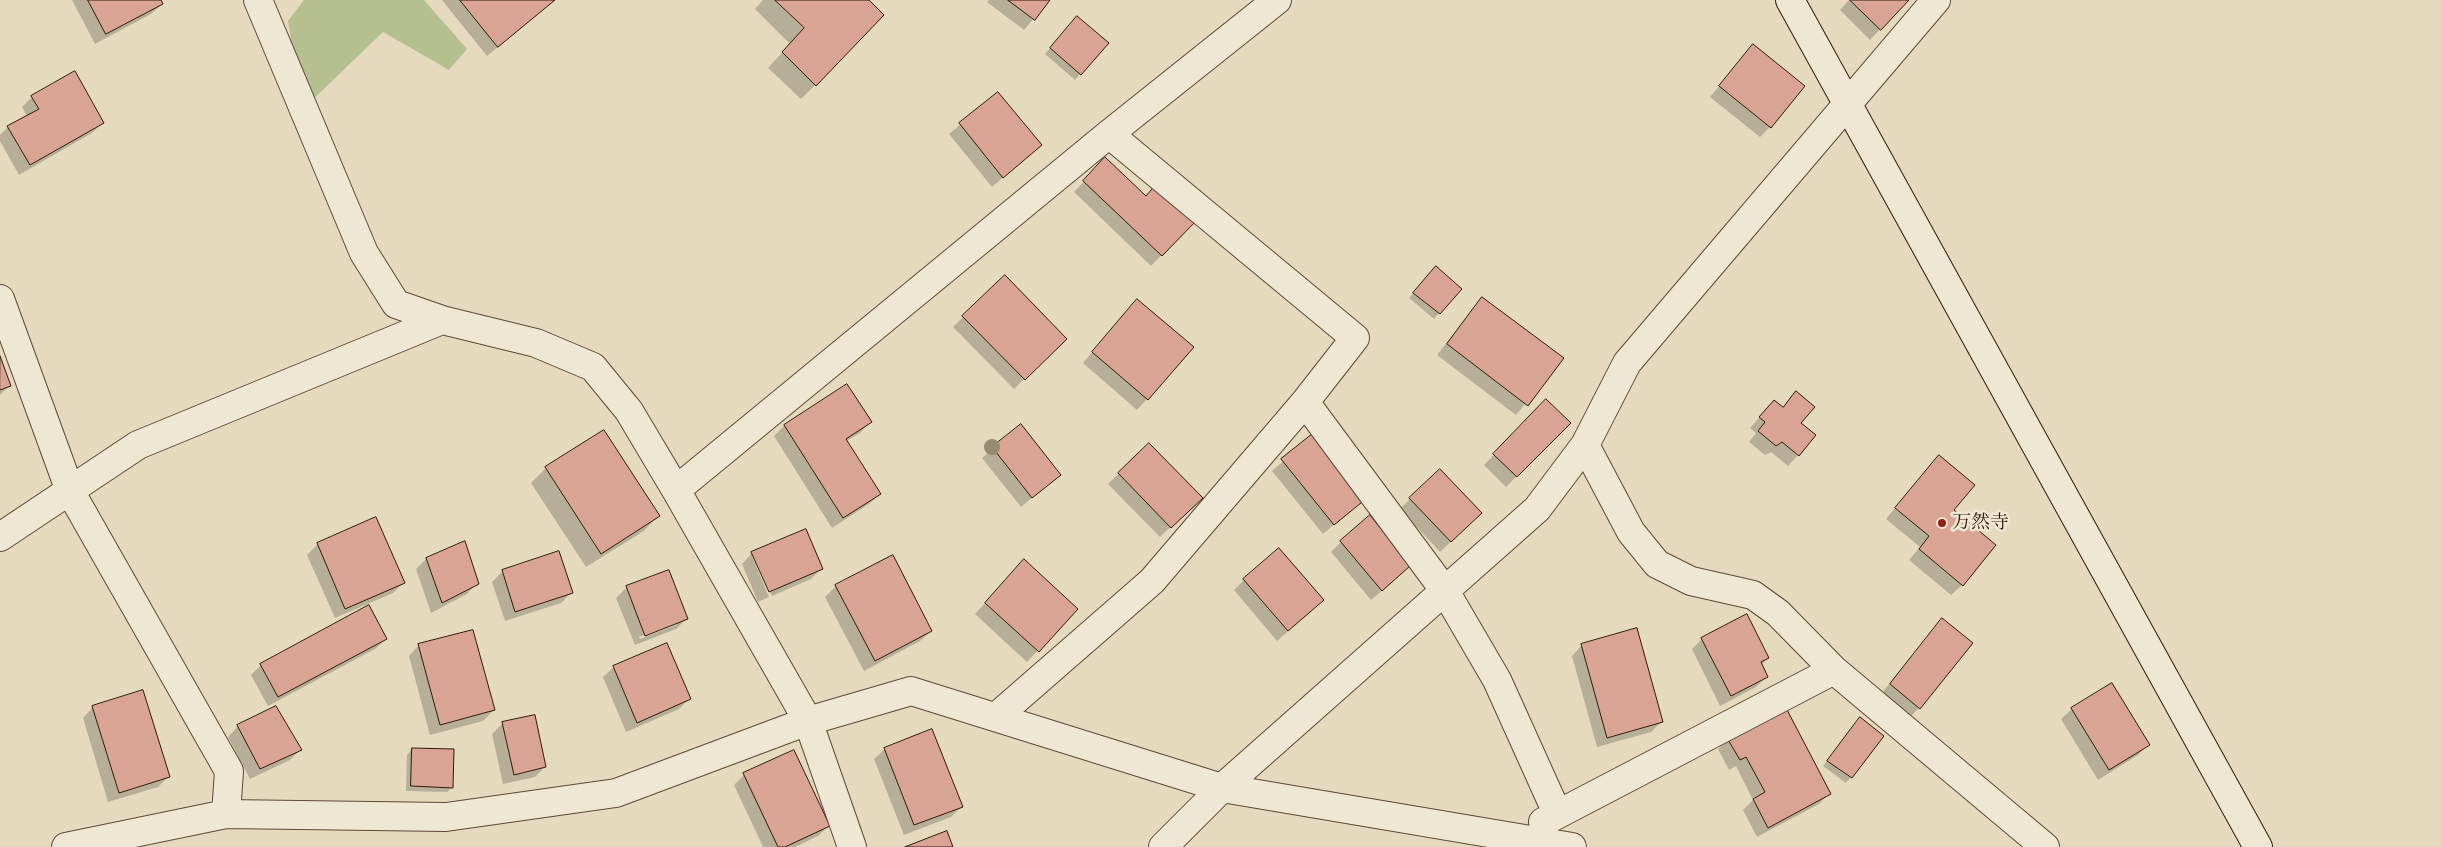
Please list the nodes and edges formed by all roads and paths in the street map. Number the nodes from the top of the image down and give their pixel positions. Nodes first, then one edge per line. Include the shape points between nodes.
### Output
1 (258, 0) edge
2 (1277, 0) edge
3 (1790, 0) edge
4 (1936, 0) edge
5 (1846, 104) junction
6 (1109, 134) junction
7 (0, 299) edge
8 (442, 320) junction
9 (1305, 402) junction
10 (1586, 445) junction
11 (676, 490) junction
12 (70, 492) junction
13 (0, 537) edge
14 (1445, 591) junction
15 (1834, 670) junction
16 (996, 717) junction
17 (808, 721) junction
18 (1222, 788) junction
19 (1557, 813) junction
20 (226, 814) junction
21 (1522, 838) junction
22 (111, 842) edge
23 (66, 847) edge
24 (852, 847) edge
25 (1163, 847) edge
26 (1572, 847) edge
27 (2045, 847) edge
28 (2258, 847) edge

1 - 8 street via 364,253 396,304
2 - 6 street
3 - 5 street
4 - 5 street
5 - 10 street via 1627,363
5 - 28 street
6 - 9 street via 1355,338
6 - 11 street
7 - 12 street
8 - 11 street via 536,343 594,367 629,411
8 - 12 street via 138,445
9 - 14 street
9 - 16 street via 1152,581
10 - 14 street via 1537,509
10 - 15 street via 1631,532 1657,564 1691,581 1753,594 1778,613
11 - 17 street
12 - 13 street
12 - 20 street via 228,771
14 - 18 street
14 - 19 street via 1497,680
15 - 19 street
15 - 27 street
16 - 17 street via 911,691
16 - 18 street
17 - 20 street via 616,793 446,818
17 - 24 street
18 - 21 street
18 - 25 street
19 - 21 street
20 - 22 street
21 - 26 street
22 - 23 street

